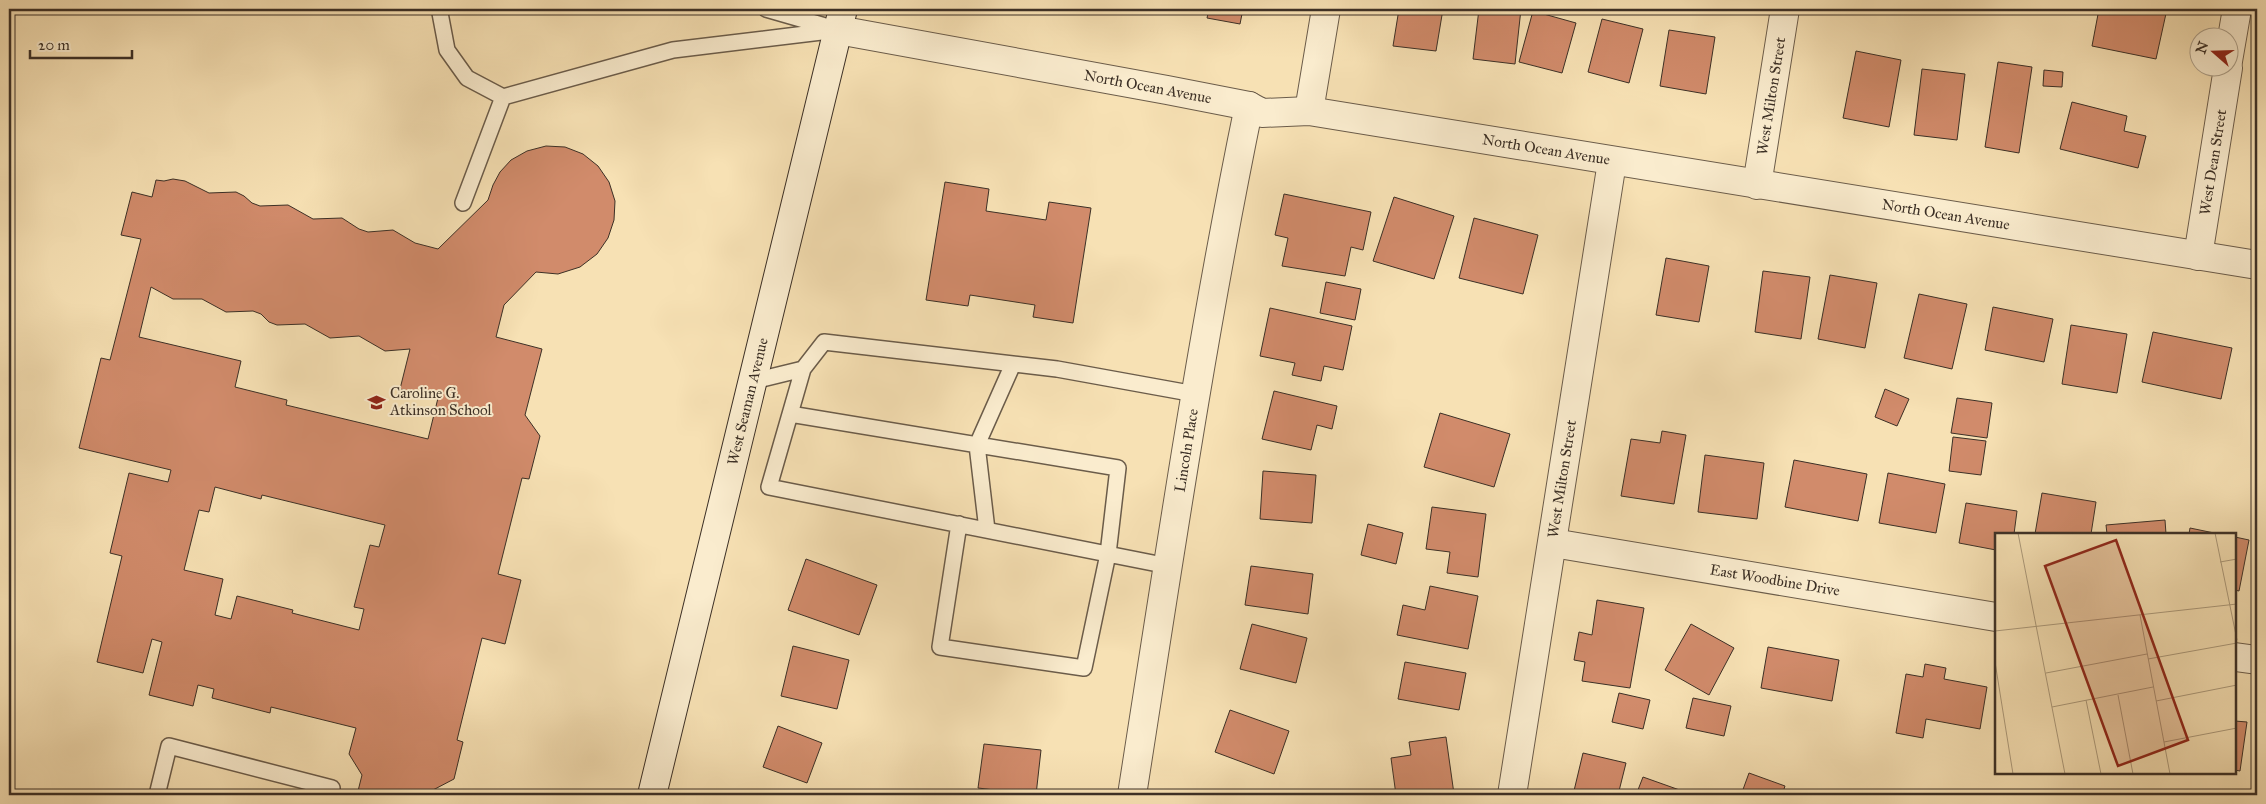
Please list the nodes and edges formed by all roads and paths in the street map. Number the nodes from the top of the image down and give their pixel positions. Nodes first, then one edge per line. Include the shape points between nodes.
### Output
1 (441, 9) edge
2 (766, 9) edge
3 (1326, 9) edge
4 (1785, 9) edge
5 (2237, 9) edge
6 (841, 19) edge
7 (2234, 28) edge
8 (2226, 78) edge
9 (503, 97) junction
10 (1248, 106) junction
11 (1309, 111) junction
12 (1612, 162) junction
13 (1757, 184) junction
14 (463, 203) dead end
15 (2198, 256) junction
16 (2257, 266) edge
17 (1013, 364) junction
18 (803, 369) junction
19 (754, 381) junction
20 (1196, 394) junction
21 (790, 414) junction
22 (977, 445) junction
23 (959, 524) junction
24 (987, 530) junction
25 (1553, 543) junction
26 (1108, 554) junction
27 (1168, 566) junction
28 (1995, 617) edge
29 (2236, 657) edge
30 (2257, 660) edge
31 (157, 795) edge
32 (330, 795) edge
33 (652, 795) edge
34 (1132, 795) edge
35 (1512, 795) edge

1 - 9 lane via 447,50 467,78
2 - 6 lane
3 - 11 street
4 - 13 street, West Milton Street
5 - 7 street
6 - 9 lane via 673,50
6 - 10 street, North Ocean Avenue
6 - 19 street, West Seaman Avenue
8 - 15 street, West Dean Street
9 - 14 lane
10 - 11 street, North Ocean Avenue via 1262,113
10 - 20 street, Lincoln Place
11 - 12 street, North Ocean Avenue
12 - 13 street, North Ocean Avenue
12 - 25 street, West Milton Street
13 - 15 street, North Ocean Avenue
15 - 16 street, North Ocean Avenue
17 - 18 lane via 824,342
17 - 20 lane
17 - 22 lane
18 - 19 lane
18 - 21 lane
19 - 33 street, West Seaman Avenue
20 - 27 street, Lincoln Place
21 - 22 lane
21 - 23 lane via 769,487
22 - 24 lane
22 - 26 lane via 1118,468
23 - 24 lane
23 - 26 lane via 940,647 1084,668
24 - 26 lane
25 - 28 street, East Woodbine Drive
25 - 35 street, West Milton Street
26 - 27 lane
27 - 34 street, Lincoln Place
29 - 30 street
31 - 32 lane via 169,746 332,788

